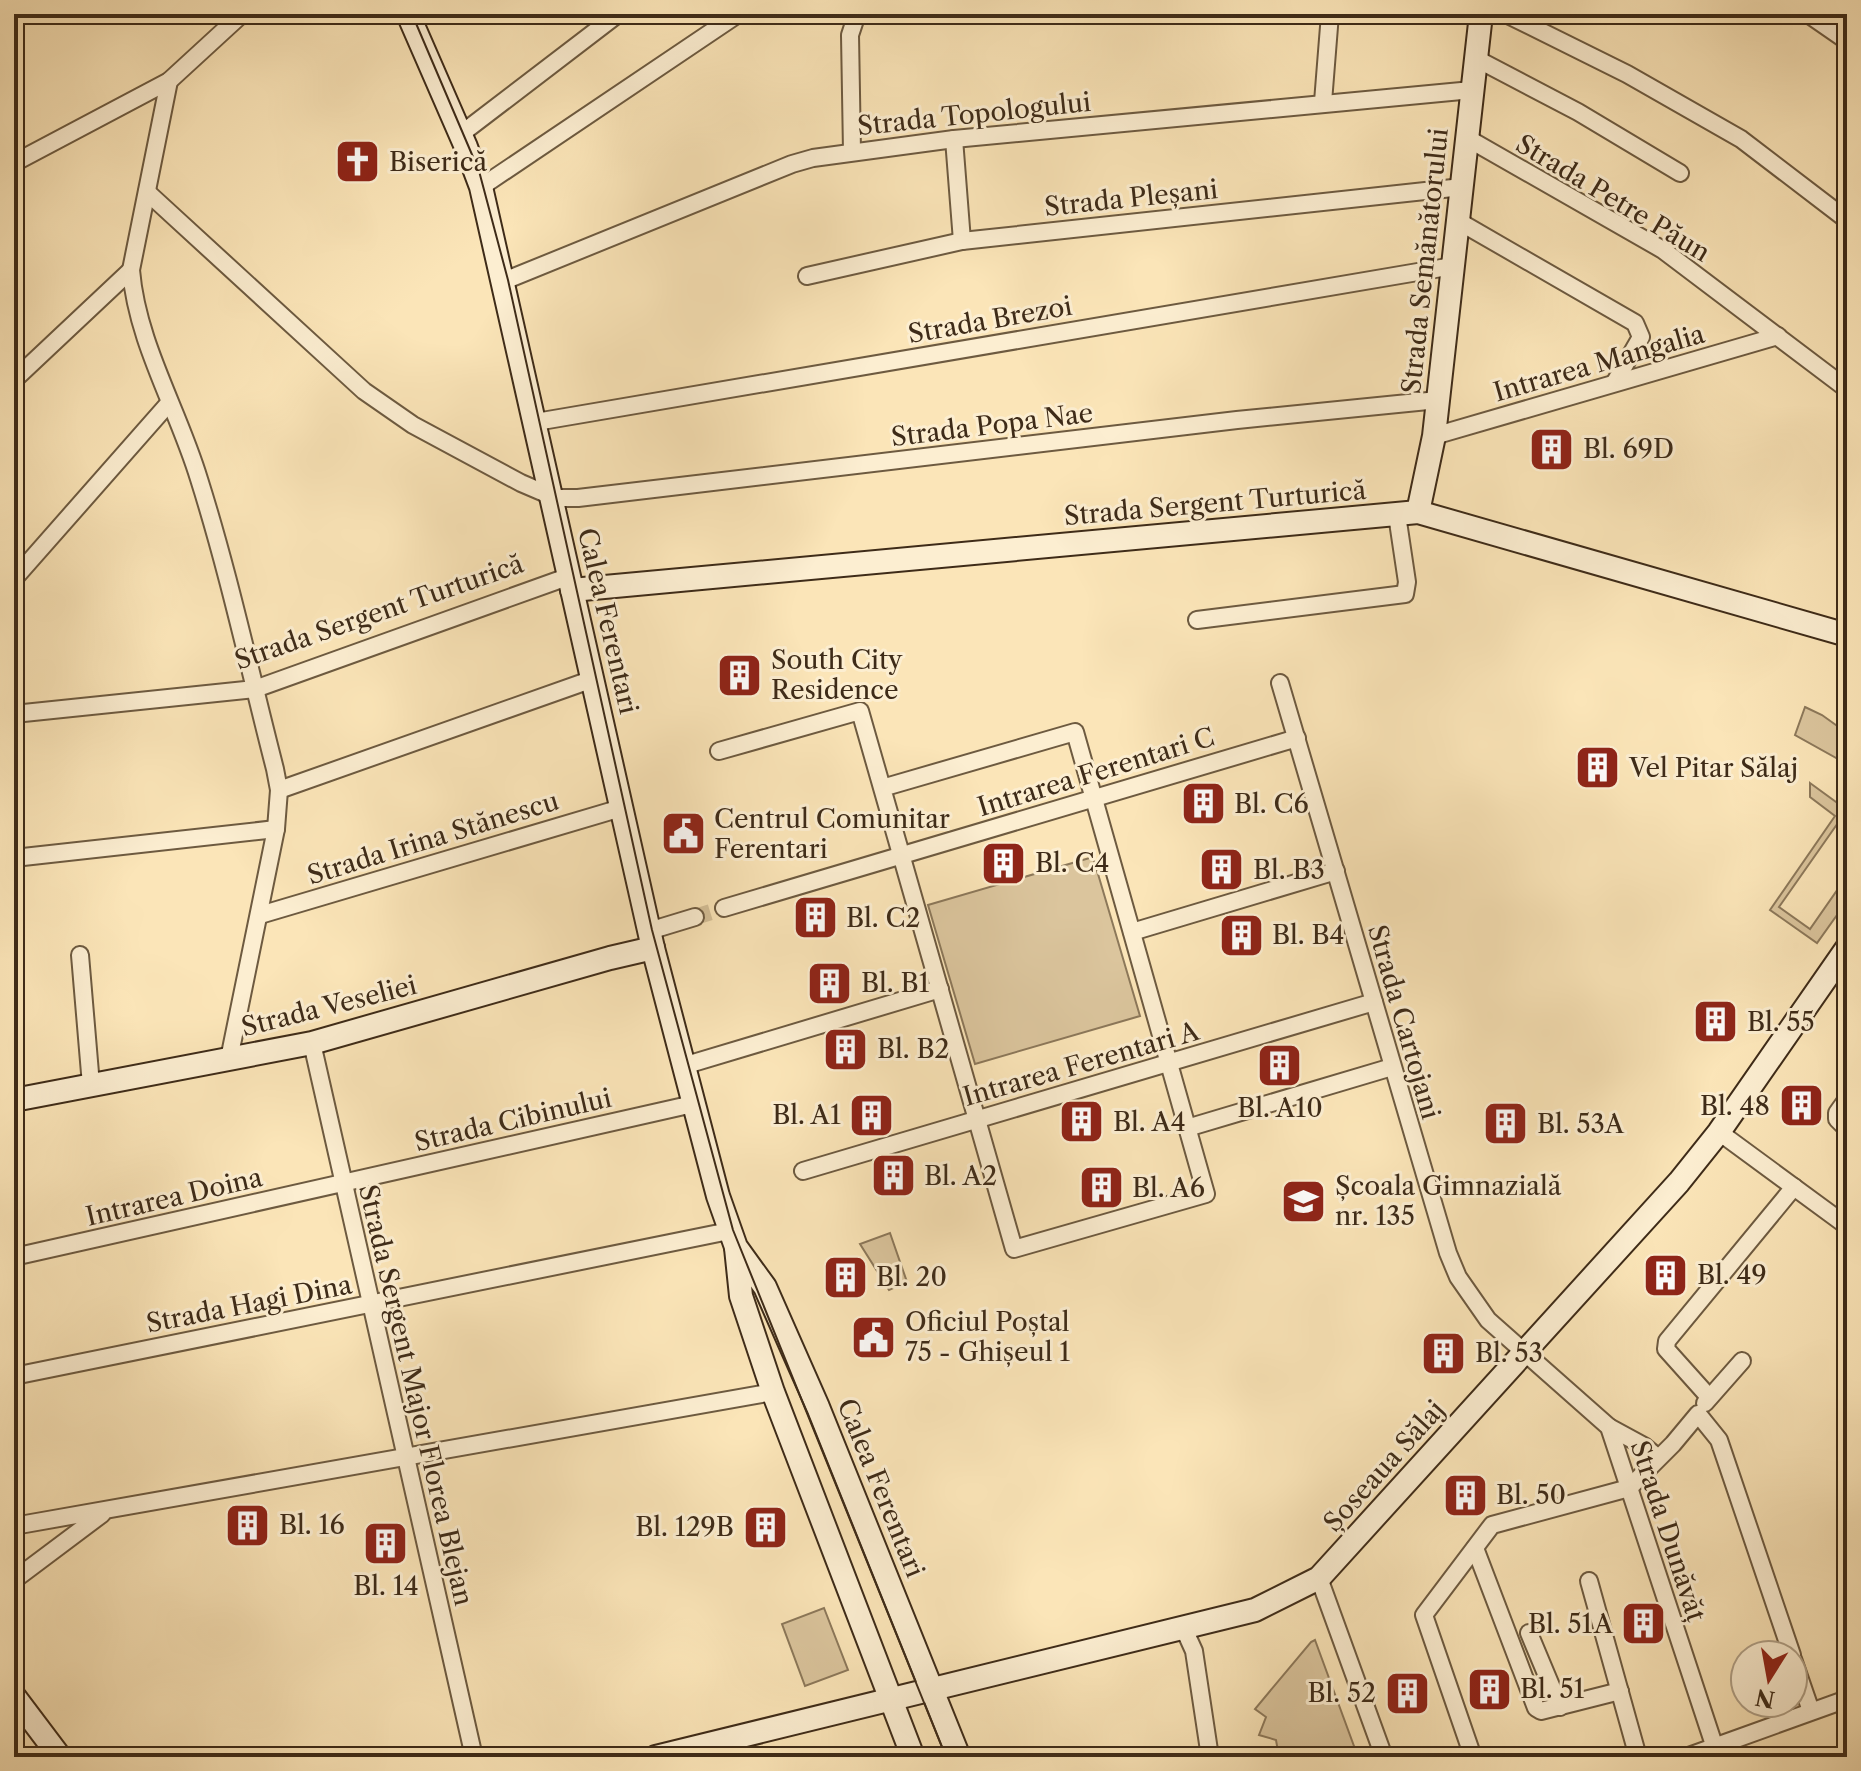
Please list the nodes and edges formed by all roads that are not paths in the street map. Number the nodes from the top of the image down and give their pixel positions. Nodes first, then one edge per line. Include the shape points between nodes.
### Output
1 (242, 14) edge
2 (408, 14) edge
3 (618, 14) edge
4 (738, 14) edge
5 (857, 14) edge
6 (1330, 14) edge
7 (1481, 14) edge
8 (1506, 14) edge
9 (1808, 14) edge
10 (1847, 41) edge
11 (1475, 58) junction
12 (169, 81) junction
13 (1472, 90) junction
14 (1323, 102) junction
15 (461, 134) junction
16 (1467, 138) junction
17 (954, 139) junction
18 (852, 151) junction
19 (14, 163) edge
20 (1680, 173) dead end
21 (481, 187) junction
22 (1462, 187) junction
23 (147, 192) junction
24 (1847, 220) edge
25 (1458, 221) junction
26 (962, 241) junction
27 (1453, 266) junction
28 (131, 270) junction
29 (807, 276) dead end
30 (504, 281) junction
31 (1778, 336) junction
32 (14, 380) edge
33 (1615, 382) junction
34 (1847, 389) edge
35 (1438, 400) junction
36 (169, 403) junction
37 (536, 422) junction
38 (1434, 436) junction
39 (552, 497) junction
40 (1408, 514) junction
41 (14, 579) edge
42 (571, 583) junction
43 (1197, 620) dead end
44 (1847, 635) edge
45 (593, 679) junction
46 (1280, 683) dead end
47 (255, 689) junction
48 (14, 714) edge
49 (1297, 738) junction
50 (719, 751) dead end
51 (882, 788) junction
52 (279, 790) junction
53 (1093, 798) junction
54 (621, 808) junction
55 (276, 829) junction
56 (901, 855) junction
57 (14, 858) edge
58 (1336, 871) junction
59 (724, 908) tunnel mouth
60 (260, 915) junction
61 (695, 917) tunnel mouth
62 (1132, 932) junction
63 (651, 940) junction
64 (1847, 948) edge
65 (80, 955) dead end
66 (940, 989) junction
67 (1374, 1002) junction
68 (312, 1043) junction
69 (229, 1059) junction
70 (1169, 1063) junction
71 (683, 1066) junction
72 (1392, 1067) junction
73 (91, 1085) junction
74 (1847, 1099) edge
75 (14, 1100) edge
76 (693, 1104) junction
77 (977, 1119) junction
78 (1187, 1128) junction
79 (1847, 1129) edge
80 (1719, 1132) junction
81 (803, 1171) dead end
82 (344, 1183) junction
83 (1794, 1187) junction
84 (1847, 1202) edge
85 (1842, 1222) edge
86 (732, 1239) junction
87 (14, 1257) edge
88 (371, 1304) junction
89 (1524, 1353) junction
90 (1742, 1361) dead end
91 (14, 1376) edge
92 (773, 1392) junction
93 (1709, 1397) junction
94 (1698, 1414) junction
95 (1609, 1427) junction
96 (406, 1457) junction
97 (1657, 1457) junction
98 (1629, 1488) junction
99 (106, 1511) junction
100 (14, 1526) edge
101 (1475, 1548) junction
102 (1319, 1578) junction
103 (14, 1580) edge
104 (1589, 1581) dead end
105 (1184, 1629) junction
106 (1529, 1633) dead end
107 (1786, 1639) edge
108 (1620, 1691) junction
109 (911, 1694) junction
110 (14, 1696) edge
111 (1847, 1699) edge
112 (1809, 1705) edge
113 (1560, 1707) junction
114 (1811, 1711) junction
115 (1716, 1752) edge
116 (60, 1757) edge
117 (474, 1757) edge
118 (656, 1757) edge
119 (913, 1757) edge
120 (959, 1757) edge
121 (1210, 1757) edge
122 (1384, 1757) edge
123 (1473, 1757) edge
124 (1638, 1757) edge
125 (1686, 1757) edge

1 - 12 street
2 - 15 street, Calea Ferentari
3 - 15 street
4 - 21 street
5 - 18 street via 850,35
6 - 14 street
7 - 11 street, Strada Semănătorului
8 - 24 street via 1741,139
9 - 10 street
11 - 13 street, Strada Semănătorului
11 - 20 street
12 - 19 street
12 - 23 street
13 - 14 street, Strada Topologului
13 - 16 street, Strada Semănătorului
14 - 17 street, Strada Topologului
15 - 21 street, Calea Ferentari
16 - 22 street, Strada Semănătorului
16 - 31 street, Strada Petre Păun via 1663,250
17 - 18 street, Strada Topologului
17 - 26 street
18 - 30 street, Strada Topologului via 792,164
21 - 30 street, Calea Ferentari
22 - 25 street, Strada Semănătorului
22 - 26 street, Strada Pleșani
23 - 28 street
23 - 39 street via 364,391 413,425
25 - 27 street, Strada Semănătorului
25 - 33 street via 1635,323 1641,337
26 - 29 street, Strada Pleșani
27 - 35 street, Strada Semănătorului
27 - 37 street, Strada Brezoi
28 - 32 street
28 - 36 street via 138,313
30 - 37 street, Calea Ferentari
31 - 33 street, Intrarea Mangalia
31 - 34 street, Strada Petre Păun
33 - 38 street, Intrarea Mangalia
35 - 38 street, Strada Semănătorului
35 - 39 street, Strada Popa Nae
36 - 41 street
36 - 47 street via 200,481
37 - 39 street, Calea Ferentari
38 - 40 street, Strada Semănătorului
39 - 42 street, Calea Ferentari
40 - 42 street, Strada Sergent Turturică
40 - 43 street via 1405,594
40 - 44 street, Strada Sergent Turturică
42 - 45 street, Calea Ferentari
42 - 47 street, Strada Sergent Turturică
45 - 52 street
45 - 54 street, Calea Ferentari
46 - 49 street, Strada Cartojani
47 - 48 street, Strada Sergent Turturică
47 - 52 street
49 - 53 street, Intrarea Ferentari C
49 - 58 street, Strada Cartojani
50 - 51 street via 860,711
51 - 53 street via 1075,732
51 - 56 street
52 - 55 street
53 - 56 street, Intrarea Ferentari C
53 - 62 street
54 - 60 street, Strada Irina Stănescu
54 - 63 street, Calea Ferentari
55 - 57 street
55 - 60 street
56 - 59 street, Intrarea Ferentari C
56 - 66 street
58 - 62 street
58 - 67 street, Strada Cartojani
60 - 69 street
61 - 63 street
62 - 70 street
63 - 68 street, Strada Veseliei via 610,958
63 - 71 street, Calea Ferentari
64 - 80 street, Șoseaua Sălaj
65 - 73 street
66 - 71 street
66 - 77 street
67 - 70 street, Intrarea Ferentari A
67 - 72 street, Strada Cartojani
68 - 69 street, Strada Veseliei
68 - 82 street, Strada Sergent Major Florea Blejan
69 - 73 street, Strada Veseliei
70 - 77 street, Intrarea Ferentari A
70 - 78 street
71 - 76 street, Calea Ferentari
72 - 78 street
72 - 89 street, Strada Cartojani via 1458,1277 1488,1320
73 - 75 street, Strada Veseliei
74 - 79 street via 1837,1119
76 - 82 street, Strada Cibinului
76 - 86 street, Calea Ferentari
77 - 78 street via 1014,1249 1206,1194
77 - 81 street, Intrarea Ferentari A
80 - 83 street
80 - 89 street, Șoseaua Sălaj
82 - 87 street, Intrarea Doina
82 - 88 street, Strada Sergent Major Florea Blejan
83 - 85 street
83 - 93 street via 1667,1341 1666,1349
84 - 85 street
86 - 88 street, Strada Hagi Dina
86 - 92 street, Calea Ferentari via 741,1296
86 - 109 street, Calea Ferentari via 765,1287 823,1421
88 - 91 street, Strada Hagi Dina
88 - 96 street, Strada Sergent Major Florea Blejan
89 - 95 street, Strada Dunăvăț
89 - 102 street, Șoseaua Sălaj
90 - 93 street
92 - 96 street
92 - 109 street, Calea Ferentari
93 - 94 street
94 - 97 street
94 - 107 street via 1719,1440
95 - 97 street
95 - 98 street, Strada Dunăvăț
96 - 99 street
96 - 117 street, Strada Sergent Major Florea Blejan
97 - 98 street
98 - 101 street via 1492,1525
98 - 115 street, Strada Dunăvăț
99 - 100 street
99 - 103 street
101 - 113 street via 1536,1708
101 - 123 street via 1424,1615
102 - 105 street, Șoseaua Sălaj via 1255,1610
102 - 122 street
104 - 108 street
105 - 109 street, Șoseaua Sălaj
105 - 121 street via 1194,1651
106 - 113 street
108 - 113 street
108 - 124 street
109 - 118 street, Șoseaua Sălaj
109 - 119 street, Calea Ferentari
109 - 120 street, Calea Ferentari
110 - 116 street
111 - 114 street
112 - 114 street
114 - 115 street
115 - 125 street

